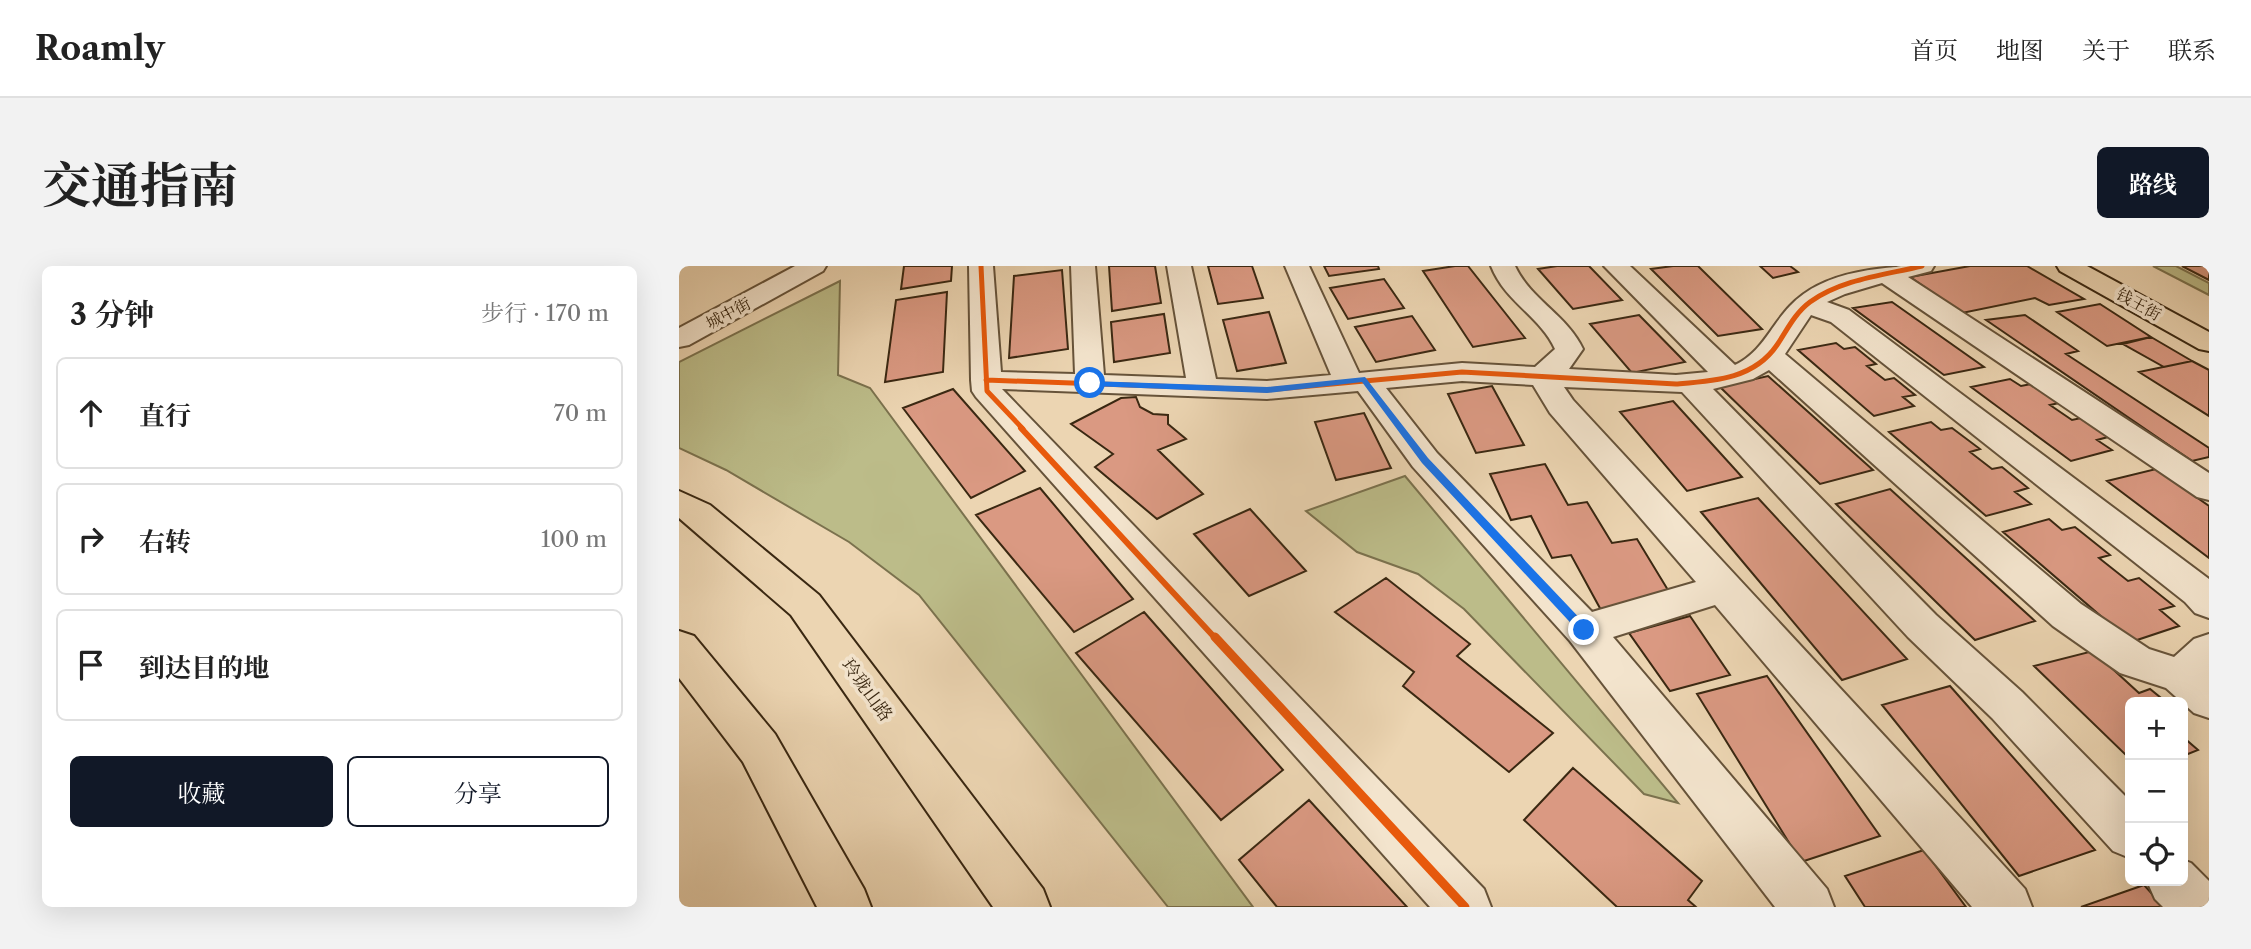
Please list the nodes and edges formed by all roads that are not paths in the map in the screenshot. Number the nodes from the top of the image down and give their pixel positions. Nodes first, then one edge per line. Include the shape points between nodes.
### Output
1 (814, 266) edge
2 (981, 266) edge
3 (1083, 266) edge
4 (1179, 266) edge
5 (1297, 266) edge
6 (1503, 266) edge
7 (1616, 266) edge
8 (1922, 266) edge
9 (2069, 266) edge
10 (2100, 266) edge
11 (1889, 276) junction
12 (1807, 304) junction
13 (2209, 324) edge
14 (679, 339) edge
15 (2209, 343) edge
16 (1769, 355) junction
17 (1542, 376) junction
18 (1730, 377) junction
19 (986, 380) junction
20 (1357, 380) junction
21 (1090, 383) junction
22 (1690, 383) junction
23 (1203, 388) junction
24 (2209, 489) edge
25 (679, 503) edge
26 (1724, 588) junction
27 (2209, 603) edge
28 (1584, 630) junction
29 (679, 647) edge
30 (2200, 675) edge
31 (2125, 830) edge
32 (2178, 886) edge
33 (845, 907) edge
34 (1024, 907) edge
35 (1465, 907) edge
36 (1808, 907) edge
37 (2006, 907) edge
38 (2198, 907) edge

1 - 14 street, 城中街
2 - 19 street
3 - 21 street
4 - 23 street
5 - 20 street
6 - 17 street via 1518,295 1564,334 1569,349
7 - 18 street
8 - 11 street
9 - 15 main road, 钱王街
10 - 13 main road, 钱王街
11 - 12 street via 1831,279
11 - 24 street
12 - 16 street
12 - 27 street via 1840,316
16 - 18 street
16 - 30 street via 2067,615 2135,660
17 - 20 street via 1462,372
17 - 22 street
17 - 26 street via 1561,406
18 - 22 street
19 - 21 street
19 - 35 street via 987,391
20 - 23 street via 1267,390
20 - 28 street
21 - 23 street
22 - 31 street
25 - 34 main road, 玲珑山路 via 698,513 805,605
26 - 28 street
26 - 37 street
28 - 36 street
29 - 33 main road via 759,748
32 - 38 street

